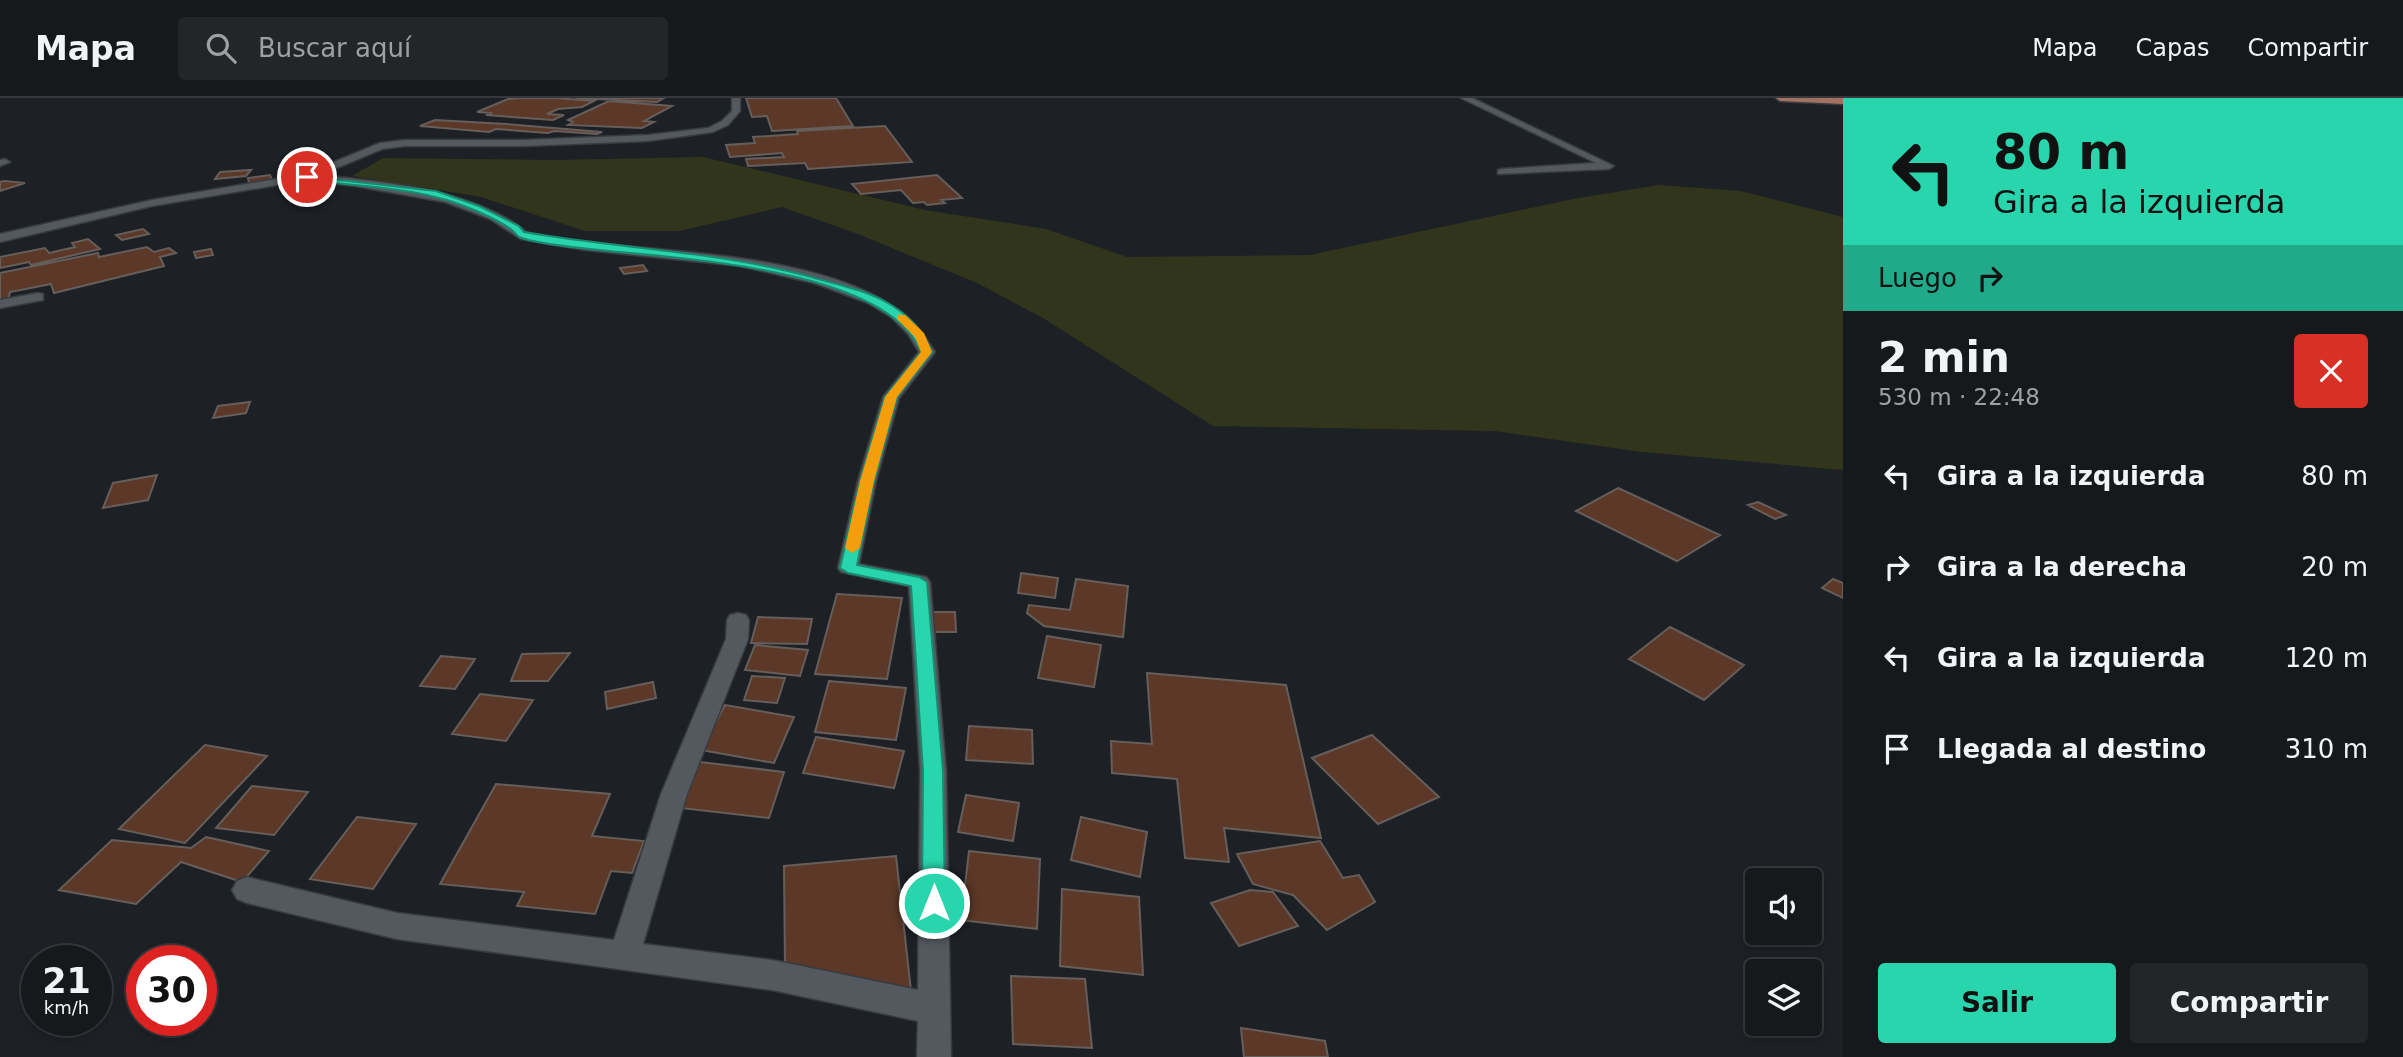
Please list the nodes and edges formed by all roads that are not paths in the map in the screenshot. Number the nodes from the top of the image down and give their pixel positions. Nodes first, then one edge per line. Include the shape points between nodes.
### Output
1 (736, 98) edge
2 (1465, 98) edge
3 (1780, 98) edge
4 (1837, 98) edge
5 (1843, 100) edge
6 (1502, 172) dead end
7 (307, 177) junction
8 (0, 238) edge
9 (38, 297) dead end
10 (0, 304) edge
11 (738, 620) dead end
12 (247, 890) dead end
13 (624, 957) junction
14 (934, 1009) junction
15 (934, 1057) edge

1 - 7 street via 736,111 710,130 648,138 405,143 380,146
2 - 6 street via 1609,166
3 - 5 main road
4 - 5 street
7 - 8 street via 152,202
7 - 14 street via 433,193 476,208 521,235 765,267 882,304 920,335 927,352 891,397 848,568 919,582 933,771
9 - 10 street
11 - 13 street via 737,639 674,794
12 - 13 street via 397,926
13 - 14 street via 772,975
14 - 15 street

